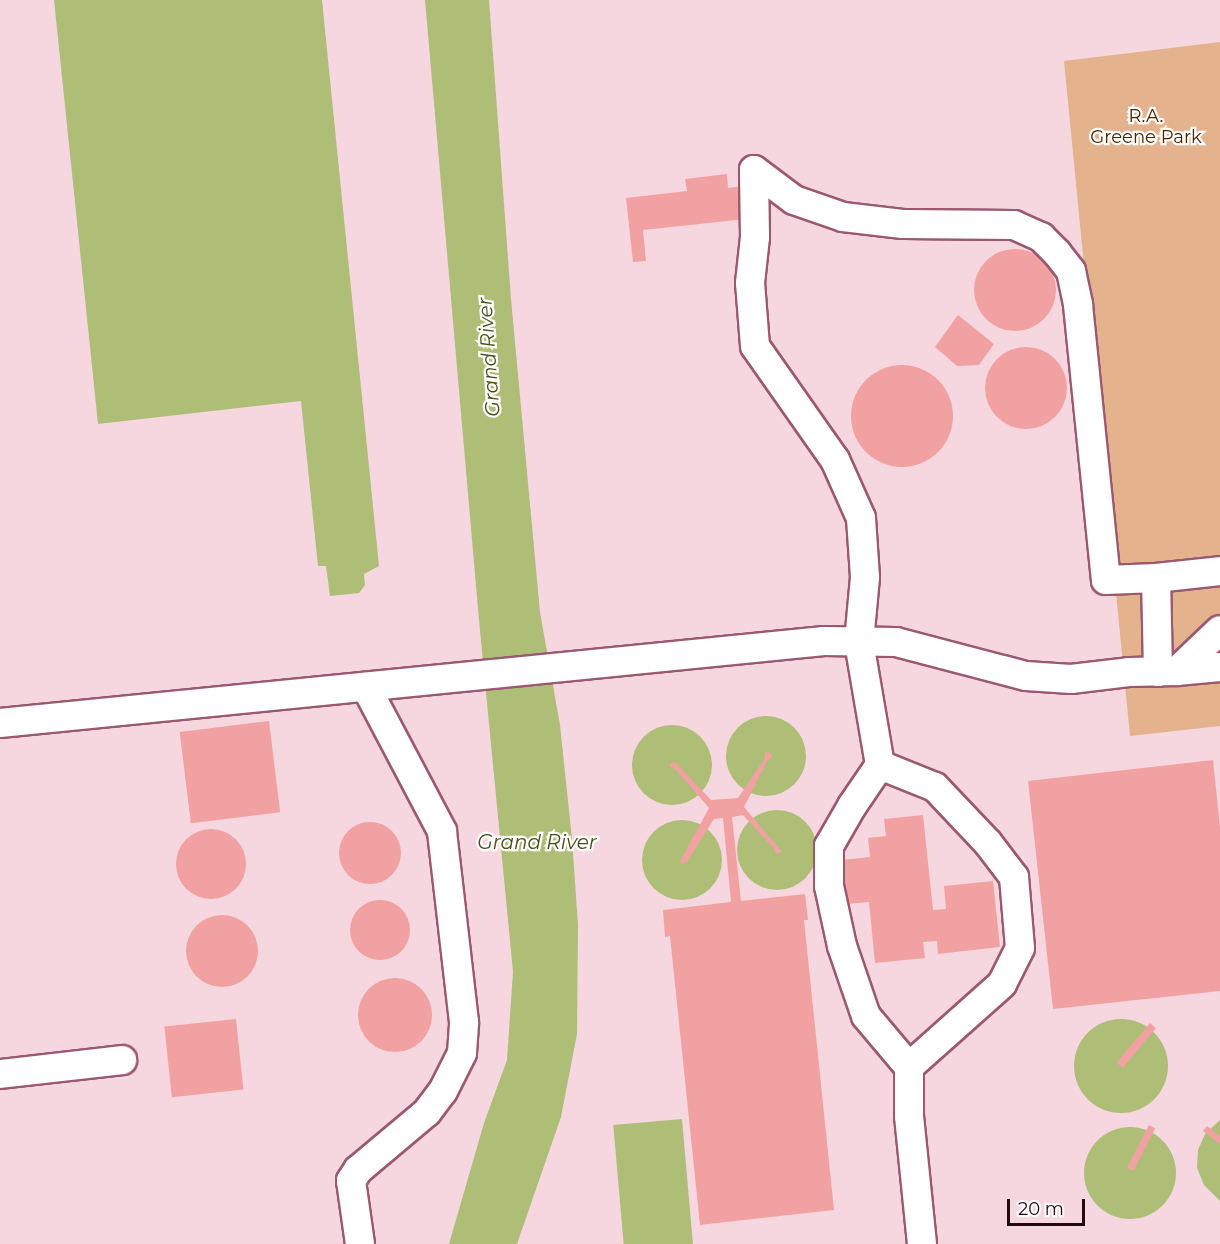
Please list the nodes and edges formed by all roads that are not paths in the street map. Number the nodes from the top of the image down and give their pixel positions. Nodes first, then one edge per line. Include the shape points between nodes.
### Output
1 (1220, 571) edge
2 (1156, 578) junction
3 (1220, 630) edge
4 (859, 642) junction
5 (1220, 667) edge
6 (1167, 672) junction
7 (366, 687) junction
8 (0, 723) edge
9 (880, 765) junction
10 (122, 1060) dead end
11 (909, 1067) junction
12 (0, 1074) edge
13 (360, 1244) edge
14 (922, 1244) edge

1 - 2 lane
2 - 4 lane via 1106,580 1078,304 1071,271 1057,253 1041,237 1014,225 903,224 843,217 794,200 754,170 755,237 750,283 754,346 835,460 861,518 865,577
2 - 6 lane
3 - 6 lane
4 - 6 lane via 896,642 1026,676 1071,679
4 - 7 lane via 824,641
4 - 9 lane
5 - 6 lane
7 - 8 lane
7 - 13 lane via 442,831 464,1022 462,1053 443,1091 427,1112 351,1180
9 - 11 lane via 830,846 829,886 842,946 866,1016
9 - 11 lane via 934,786 1014,877 1020,948 1002,984
10 - 12 lane
11 - 14 lane via 909,1116

